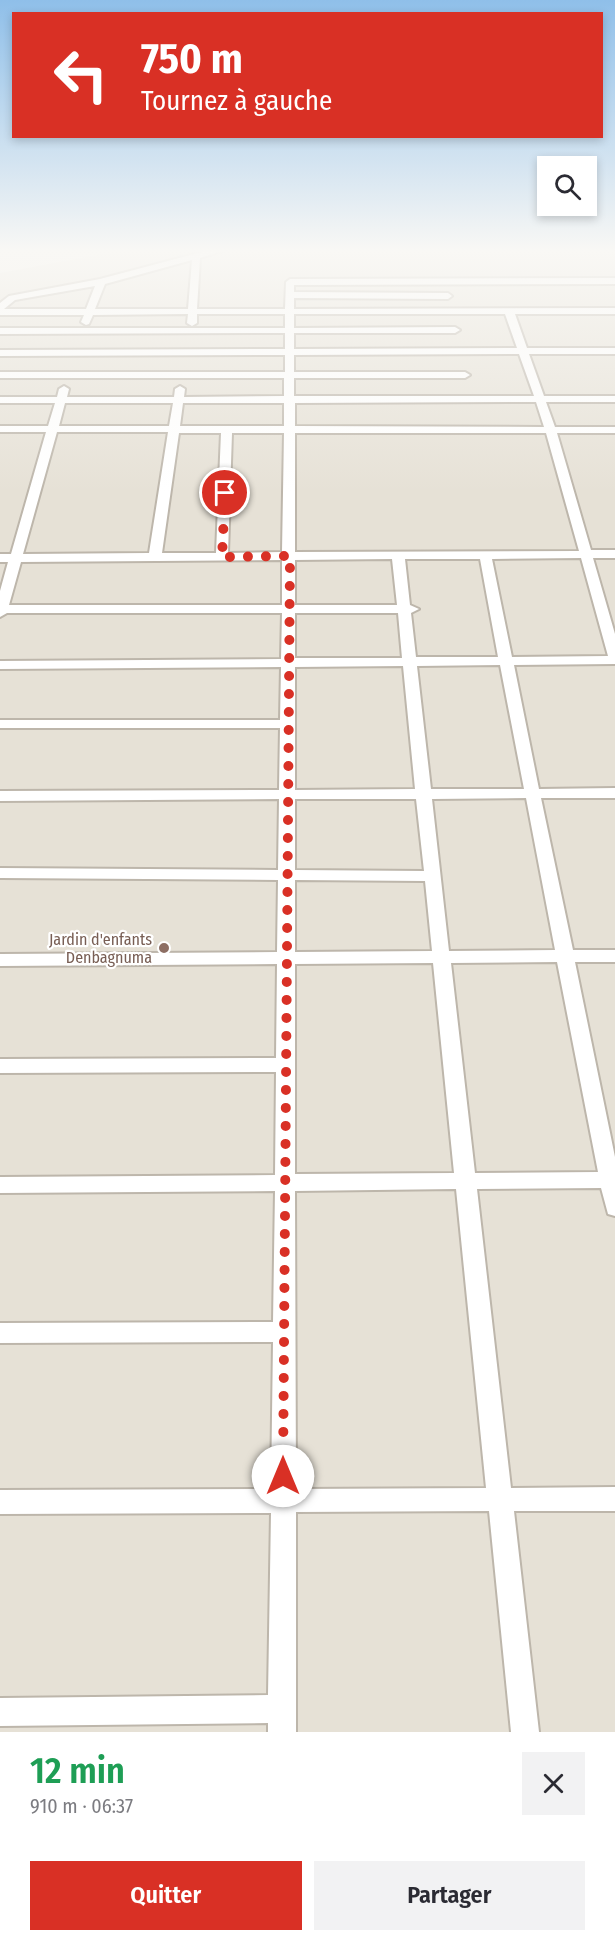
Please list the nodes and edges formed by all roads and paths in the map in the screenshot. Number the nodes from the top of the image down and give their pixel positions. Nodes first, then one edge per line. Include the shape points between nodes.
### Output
1 (455, 330) joint
2 (516, 330) edge
3 (0, 331) edge
4 (83, 331) junction
5 (190, 331) junction
6 (291, 331) junction
7 (523, 351) junction
8 (615, 351) edge
9 (184, 352) junction
10 (290, 352) junction
11 (0, 353) edge
12 (75, 353) junction
13 (0, 375) edge
14 (68, 375) junction
15 (183, 375) junction
16 (290, 375) junction
17 (465, 375) junction
18 (540, 399) junction
19 (615, 399) edge
20 (0, 400) edge
21 (61, 400) junction
22 (178, 400) junction
23 (290, 400) junction
24 (0, 429) edge
25 (52, 429) junction
26 (173, 429) junction
27 (227, 429) junction
28 (290, 430) junction
29 (551, 430) junction
30 (615, 430) edge
31 (587, 554) junction
32 (615, 554) edge
33 (485, 555) junction
34 (290, 556) junction
35 (398, 556) junction
36 (155, 557) junction
37 (222, 557) junction
38 (0, 558) edge
39 (17, 558) junction
40 (290, 609) junction
41 (407, 609) junction
42 (0, 610) edge
43 (615, 659) edge
44 (506, 661) junction
45 (409, 662) junction
46 (289, 663) junction
47 (0, 665) edge
48 (0, 724) edge
49 (288, 724) junction
50 (615, 793) edge
51 (423, 794) junction
52 (532, 794) junction
53 (288, 795) junction
54 (0, 796) edge
55 (0, 873) edge
56 (287, 875) junction
57 (432, 876) junction
58 (615, 956) edge
59 (441, 957) junction
60 (564, 957) junction
61 (286, 958) junction
62 (0, 960) edge
63 (285, 1065) junction
64 (0, 1066) edge
65 (612, 1180) edge
66 (465, 1181) junction
67 (284, 1182) junction
68 (0, 1185) edge
69 (615, 1208) edge
70 (285, 1332) junction
71 (0, 1333) edge
72 (500, 1499) junction
73 (615, 1499) edge
74 (283, 1500) junction
75 (0, 1502) edge
76 (0, 1712) edge
77 (282, 1721) edge
78 (525, 1732) edge

1 - 6 street
1 - 17 street
2 - 7 street
3 - 4 street
4 - 5 street
4 - 12 street
5 - 6 street
5 - 9 street
6 - 10 street
7 - 8 street
7 - 17 street
7 - 18 street
9 - 10 street
9 - 12 street
9 - 15 street
10 - 16 street
10 - 17 street
11 - 12 street
12 - 14 street
13 - 14 street
14 - 15 street
14 - 21 street
15 - 16 street
15 - 22 street
16 - 17 street
16 - 23 street
17 - 18 street
17 - 23 street
18 - 19 street
18 - 29 street
20 - 21 street
21 - 22 street
21 - 25 street
22 - 23 street
22 - 26 street
23 - 28 street
24 - 25 street
25 - 26 street
25 - 39 street
26 - 27 street
26 - 36 street
27 - 28 street
27 - 37 street
28 - 29 street
28 - 34 street
29 - 30 street
29 - 31 street
31 - 32 street
31 - 33 street
31 - 43 street
33 - 35 street
33 - 44 street
34 - 35 street
34 - 37 street
34 - 40 street
35 - 41 street
36 - 37 street
36 - 39 street
38 - 39 street
39 - 42 street
40 - 41 street
40 - 42 street
40 - 46 street
41 - 45 street
43 - 44 street
44 - 45 street
44 - 52 street
45 - 46 street
45 - 51 street
46 - 47 street
46 - 49 street
48 - 49 street
49 - 53 street
50 - 52 street
51 - 52 street
51 - 53 street
51 - 57 street
52 - 60 street
53 - 54 street
53 - 56 street
55 - 56 street
56 - 57 street
56 - 61 street
57 - 59 street
58 - 60 street
59 - 60 street
59 - 61 street
59 - 66 street
60 - 65 street
61 - 62 street
61 - 63 street
63 - 64 street
63 - 67 street
65 - 66 street
65 - 69 street
66 - 67 street
66 - 72 street
67 - 68 street
67 - 70 street
70 - 71 street
70 - 74 street
72 - 73 street
72 - 74 street
72 - 78 street
74 - 75 street
74 - 77 street
76 - 77 street

